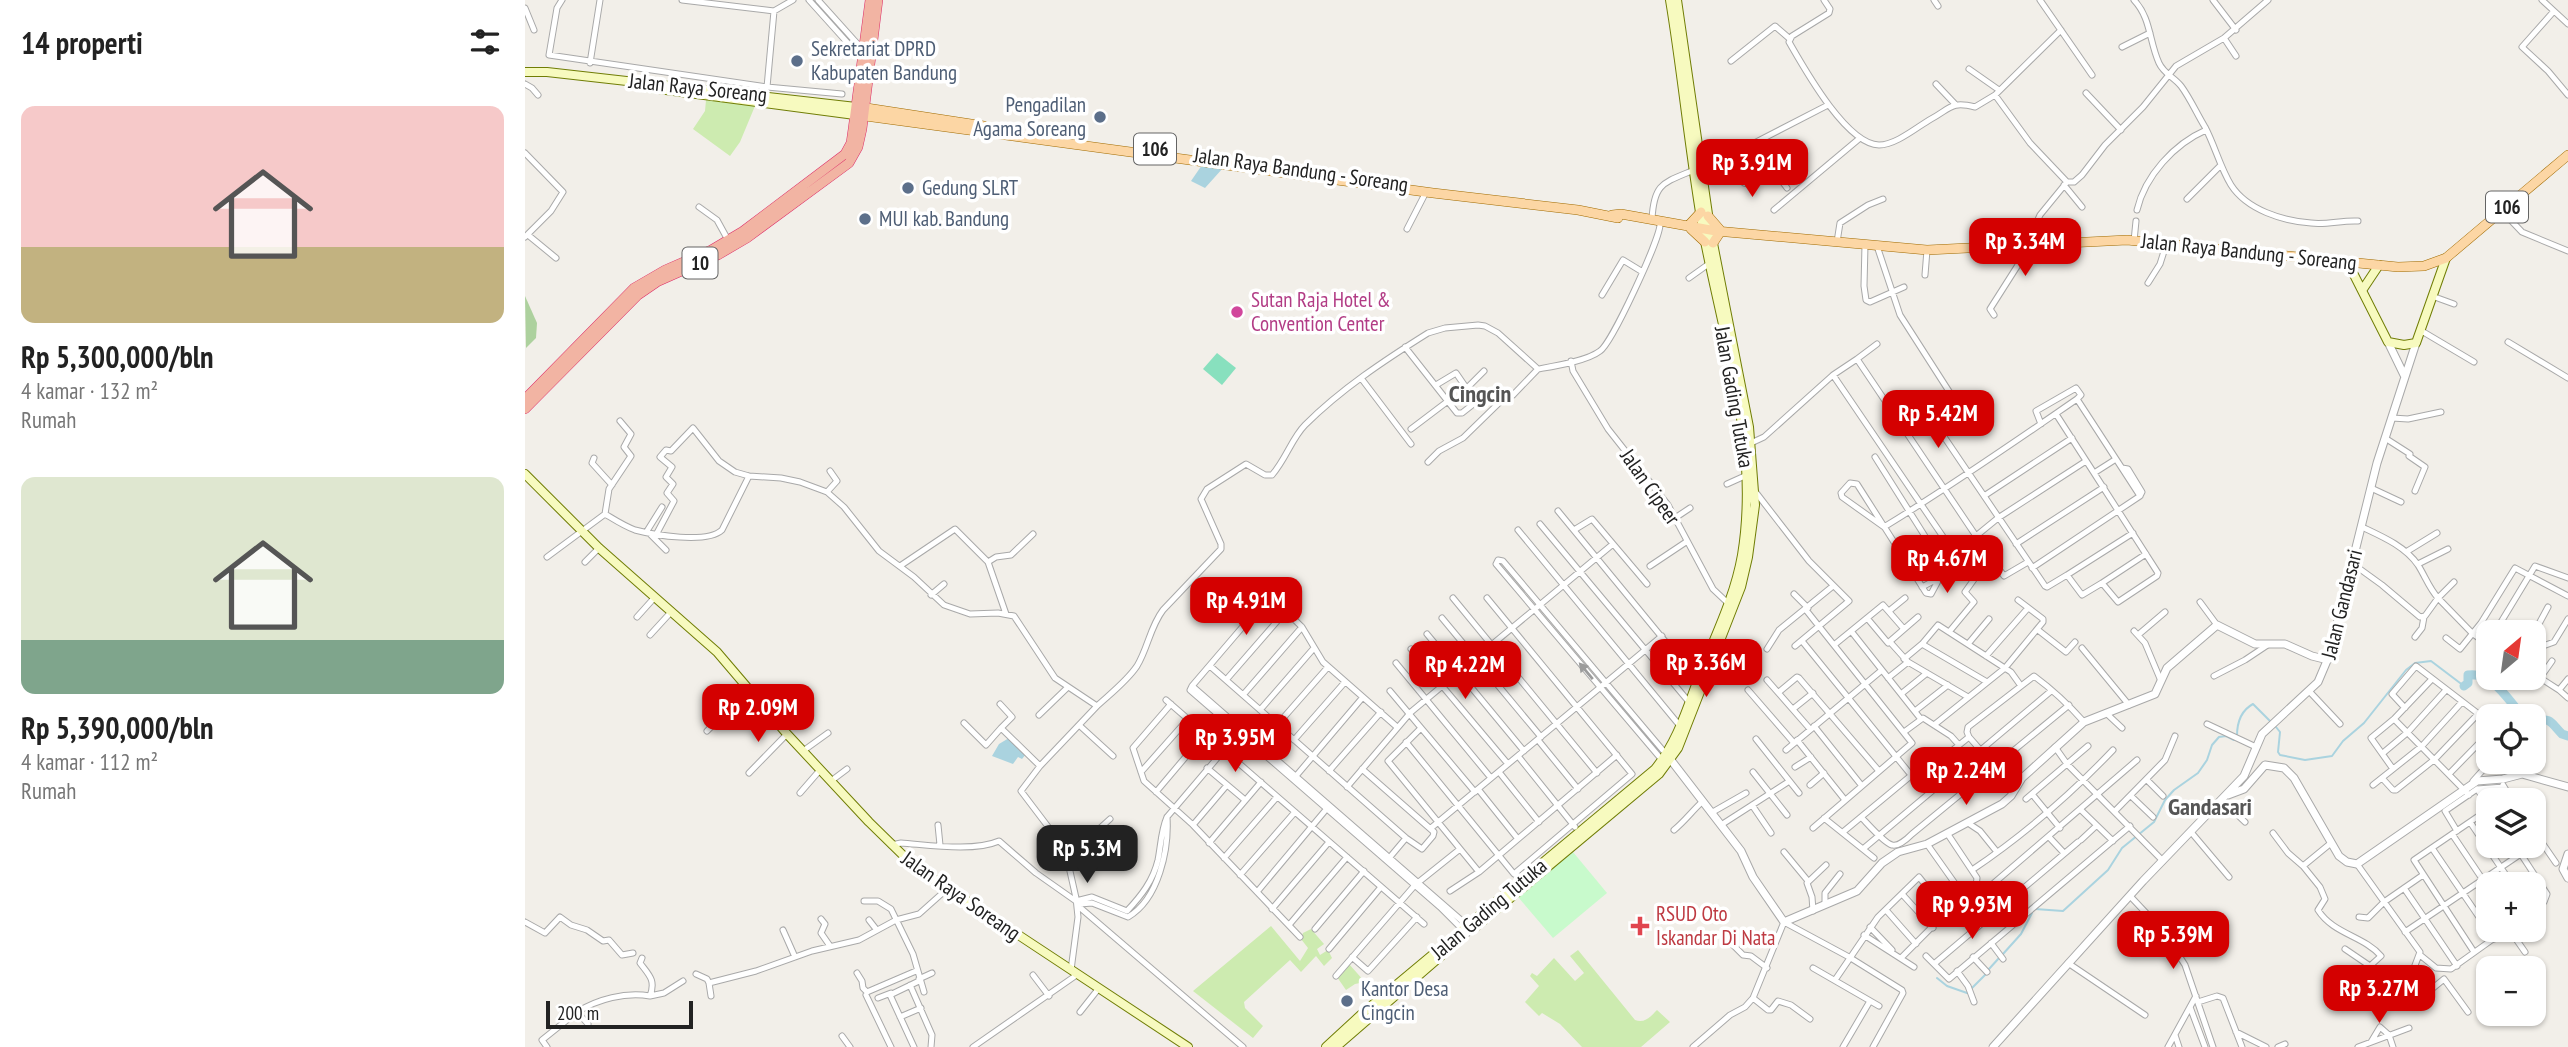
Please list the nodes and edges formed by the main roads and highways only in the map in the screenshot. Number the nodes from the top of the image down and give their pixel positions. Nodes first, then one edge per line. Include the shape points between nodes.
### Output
1 (870, 0) edge
2 (879, 0) edge
3 (1670, 0) edge
4 (1677, 0) edge
5 (868, 57) junction
6 (525, 72) edge
7 (860, 111) junction
8 (2568, 155) edge
9 (1697, 169) junction
10 (1453, 194) junction
11 (1704, 214) junction
12 (1690, 227) junction
13 (1710, 233) junction
14 (2446, 258) junction
15 (2348, 263) junction
16 (2433, 263) junction
17 (2379, 265) junction
18 (2441, 272) junction
19 (2363, 289) junction
20 (1736, 377) junction
21 (525, 399) edge
22 (525, 409) edge
23 (525, 474) edge
24 (1751, 489) junction
25 (1731, 606) junction
26 (1668, 761) junction
27 (1582, 833) junction
28 (1468, 930) junction
29 (1356, 1024) junction
30 (1339, 1046) edge
31 (1188, 1047) edge
32 (1326, 1047) edge

1 - 5 highway, 10
2 - 5 highway, 10
3 - 9 main road, Jalan Gading Tutuka
4 - 9 main road, Jalan Gading Tutuka
5 - 7 highway, 10
6 - 7 main road, Jalan Raya Soreang
7 - 10 main road, Jalan Raya Bandung - Soreang / 106
7 - 10 main road, Jalan Raya Bandung - Soreang / 106
7 - 21 highway, 10 via 841,160 728,240 634,288
7 - 22 highway, 10 via 858,147 845,167 747,238 638,295
8 - 14 main road, 106
9 - 11 main road, Jalan Gading Tutuka
10 - 12 main road, Jalan Raya Bandung - Soreang / 106
11 - 12 main road
11 - 13 main road
11 - 13 main road, Jalan Gading Tutuka
12 - 13 main road, Jalan Raya Bandung - Soreang / 106
12 - 13 main road
13 - 15 main road, Jalan Raya Bandung - Soreang / 106 via 1927,250 2134,241
13 - 20 main road, Jalan Gading Tutuka
13 - 20 main road, Jalan Gading Tutuka via 1710,263
14 - 16 main road, Jalan Raya Bandung - Soreang / 106
14 - 18 main road
15 - 17 main road, Jalan Raya Bandung - Soreang / 106
15 - 19 main road
16 - 17 main road, Jalan Raya Bandung - Soreang / 106
16 - 18 main road
17 - 19 main road
18 - 19 main road via 2416,342 2404,345 2388,342
20 - 24 main road, Jalan Gading Tutuka
20 - 24 main road, Jalan Gading Tutuka via 1751,443
23 - 31 main road, Jalan Raya Soreang via 599,548 717,652 820,770 914,866
24 - 25 main road, Jalan Gading Tutuka
25 - 26 main road, Jalan Gading Tutuka via 1697,680
25 - 26 main road, Jalan Gading Tutuka via 1678,748
26 - 27 main road, Jalan Gading Tutuka
27 - 28 main road, Jalan Gading Tutuka
27 - 28 main road, Jalan Gading Tutuka
28 - 29 main road, Jalan Gading Tutuka
29 - 30 main road, Jalan Gading Tutuka
29 - 32 main road, Jalan Gading Tutuka

